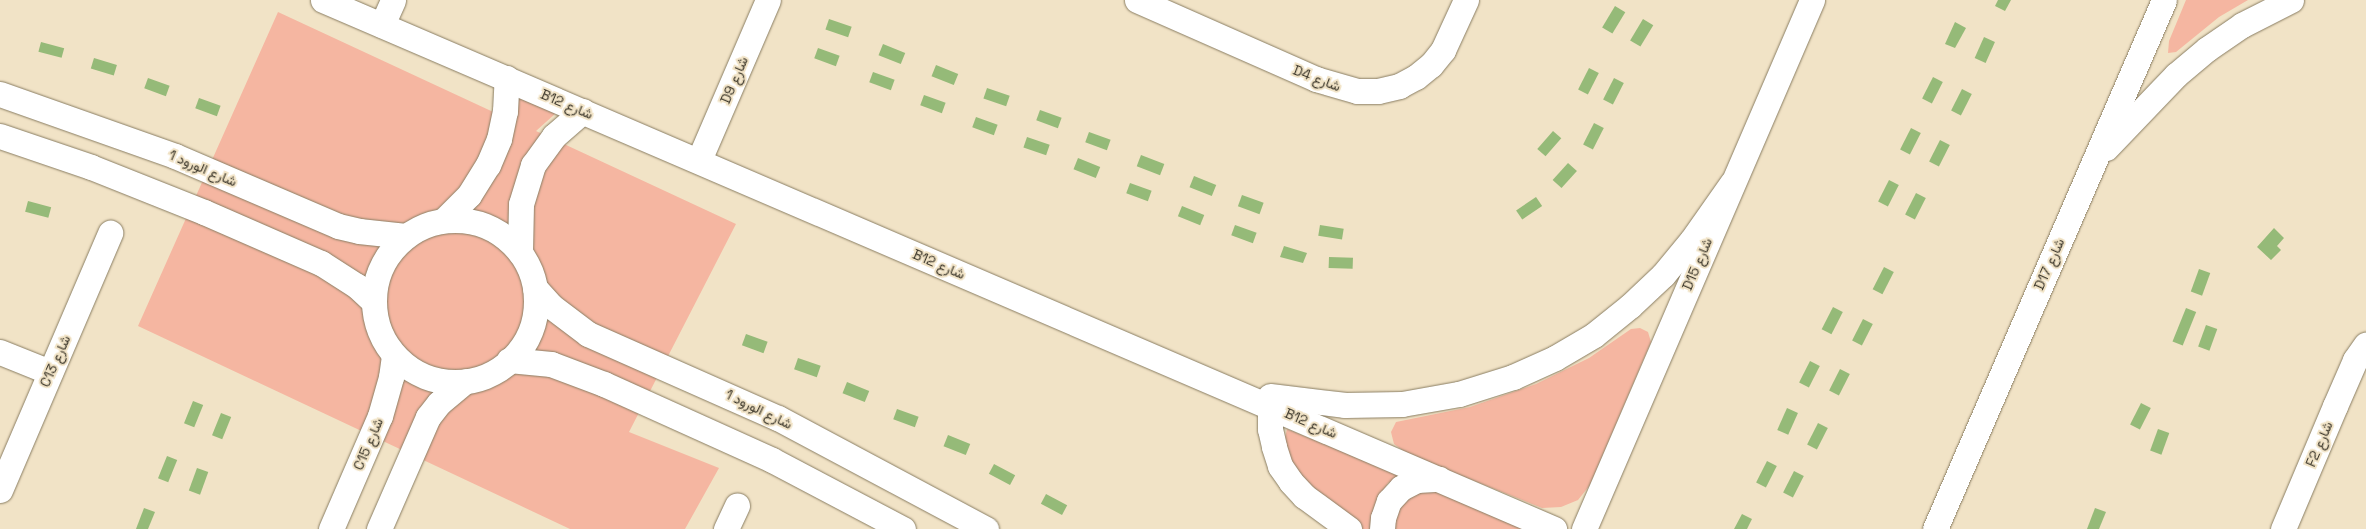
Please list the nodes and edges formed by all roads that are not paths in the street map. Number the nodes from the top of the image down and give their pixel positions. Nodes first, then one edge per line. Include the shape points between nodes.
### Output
1 (323, 0) edge
2 (393, 0) edge
3 (768, 0) edge
4 (1136, 0) edge
5 (1466, 0) edge
6 (1812, 0) edge
7 (2164, 0) edge
8 (2291, 0) edge
9 (382, 25) junction
10 (507, 78) junction
11 (0, 94) edge
12 (583, 111) junction
13 (0, 136) edge
14 (2095, 158) junction
15 (699, 160) junction
16 (1732, 183) junction
17 (444, 220) junction
18 (110, 233) dead end
19 (406, 236) junction
20 (520, 252) junction
21 (536, 288) junction
22 (373, 301) junction
23 (2366, 326) edge
24 (0, 352) edge
25 (2361, 352) edge
26 (394, 355) junction
27 (510, 360) junction
28 (50, 372) junction
29 (465, 381) junction
30 (1227, 387) junction
31 (1270, 406) junction
32 (1439, 479) junction
33 (0, 490) edge
34 (737, 505) dead end
35 (332, 529) edge
36 (379, 529) edge
37 (726, 529) edge
38 (903, 529) edge
39 (986, 529) edge
40 (1349, 529) edge
41 (1382, 529) edge
42 (1554, 529) edge
43 (1584, 529) edge
44 (1935, 529) edge
45 (2283, 529) edge

1 - 9 street, B12 شارع
2 - 9 street
3 - 15 street, D9 شارع
4 - 5 street, D4 شارع via 1316,79 1357,91 1399,86 1431,65 1443,50
6 - 16 street, D15 شارع
7 - 14 street, D17 شارع
8 - 14 street via 2242,25 2208,49 2176,75
9 - 10 street, B12 شارع
10 - 12 street, B12 شارع
10 - 17 street via 499,139 488,166 469,195
11 - 19 street, شارع الورود 1 via 175,156 338,226
12 - 15 street, B12 شارع
12 - 20 street via 554,136 533,165 521,204
13 - 22 street via 196,208 321,263 357,286
14 - 44 street, D17 شارع
15 - 30 street, B12 شارع
16 - 30 street via 1663,275 1630,306 1555,358 1513,377 1459,394 1402,404 1345,405 1288,400
16 - 43 street, D15 شارع
17 - 19 street, شارع الورود 1 via 424,225
17 - 20 street, شارع الورود 1 via 466,220 487,226
18 - 28 street, C13 شارع
19 - 22 street, شارع الورود 1 via 384,261 377,276
20 - 21 street, شارع الورود 1
21 - 27 street, شارع الورود 1 via 535,315 526,340
21 - 39 street, شارع الورود 1 via 551,306 588,334 778,418
22 - 26 street, شارع الورود 1 via 375,321 382,339
23 - 25 street, F2 شارع
24 - 28 street
25 - 45 street, F2 شارع
26 - 29 street, شارع الورود 1 via 426,377
26 - 35 street, C15 شارع via 380,416
27 - 29 street, شارع الورود 1 via 481,378
27 - 38 street via 551,364 604,384 772,460
28 - 33 street, C13 شارع
29 - 36 street via 428,417
30 - 31 street, B12 شارع
31 - 32 street, B12 شارع
31 - 40 street via 1270,429 1280,466 1304,496
32 - 41 street via 1417,480 1401,488 1389,501
32 - 42 street, B12 شارع
34 - 37 street

